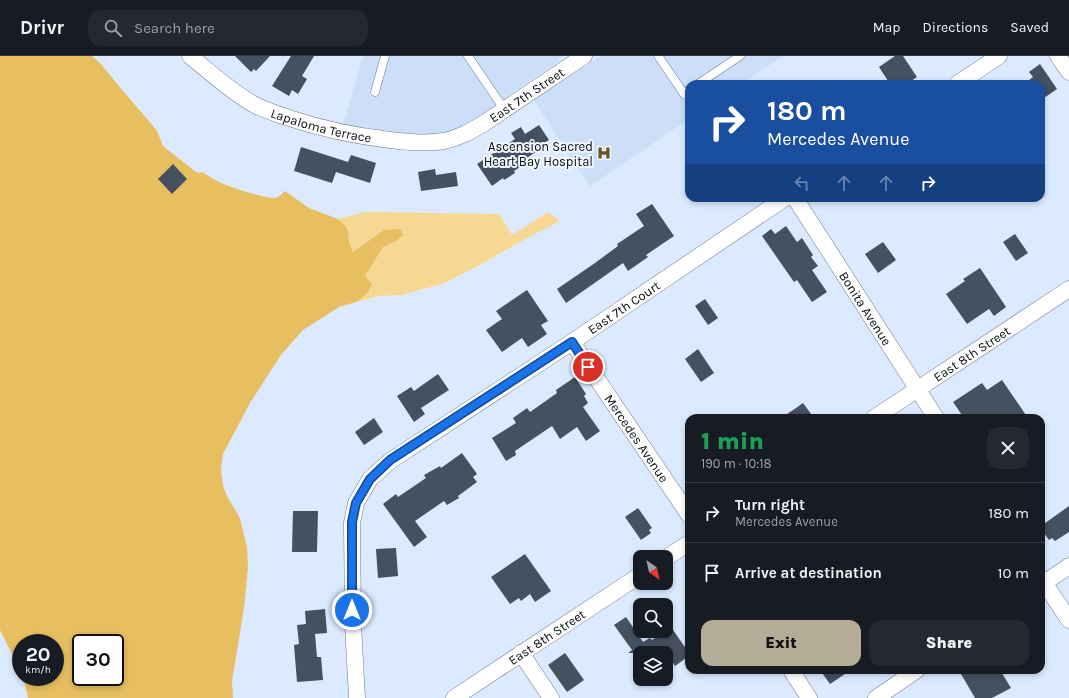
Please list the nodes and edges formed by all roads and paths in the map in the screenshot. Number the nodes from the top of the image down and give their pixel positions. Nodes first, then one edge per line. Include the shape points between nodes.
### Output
1 (190, 56) edge
2 (385, 56) edge
3 (468, 56) edge
4 (659, 56) edge
5 (740, 56) edge
6 (999, 56) edge
7 (1058, 56) edge
8 (580, 57) edge
9 (1069, 72) edge
10 (704, 80) edge
11 (963, 80) edge
12 (375, 92) dead end
13 (685, 93) edge
14 (504, 110) junction
15 (469, 132) joint
16 (779, 202) edge
17 (798, 202) edge
18 (1069, 288) edge
19 (572, 342) junction
20 (917, 389) junction
21 (880, 414) edge
22 (933, 414) edge
23 (685, 509) edge
24 (685, 546) edge
25 (673, 553) edge
26 (1069, 566) edge
27 (633, 580) edge
28 (1045, 580) edge
29 (1045, 586) edge
30 (1069, 620) edge
31 (520, 653) junction
32 (794, 674) edge
33 (911, 674) edge
34 (357, 698) edge
35 (454, 698) edge
36 (551, 698) edge
37 (809, 698) edge
38 (876, 698) edge

1 - 15 street, Lapaloma Terrace via 253,104 321,128 358,136 416,142 445,141
2 - 12 lane
3 - 14 lane
4 - 13 lane
5 - 10 lane
6 - 11 street
7 - 9 street
8 - 14 street, East 7th Street
14 - 15 street, East 7th Street
16 - 19 street, East 7th Court
17 - 20 street, Bonita Avenue
18 - 20 street, East 8th Street
19 - 23 street, Mercedes Avenue
19 - 34 street, East 7th Court via 390,460 370,479 356,503 352,522
20 - 21 street, East 8th Street
20 - 22 street, Bonita Avenue
24 - 25 street
26 - 28 street
27 - 31 street, East 8th Street
29 - 30 street
31 - 35 street, East 8th Street
31 - 36 street
32 - 37 street
33 - 38 street

